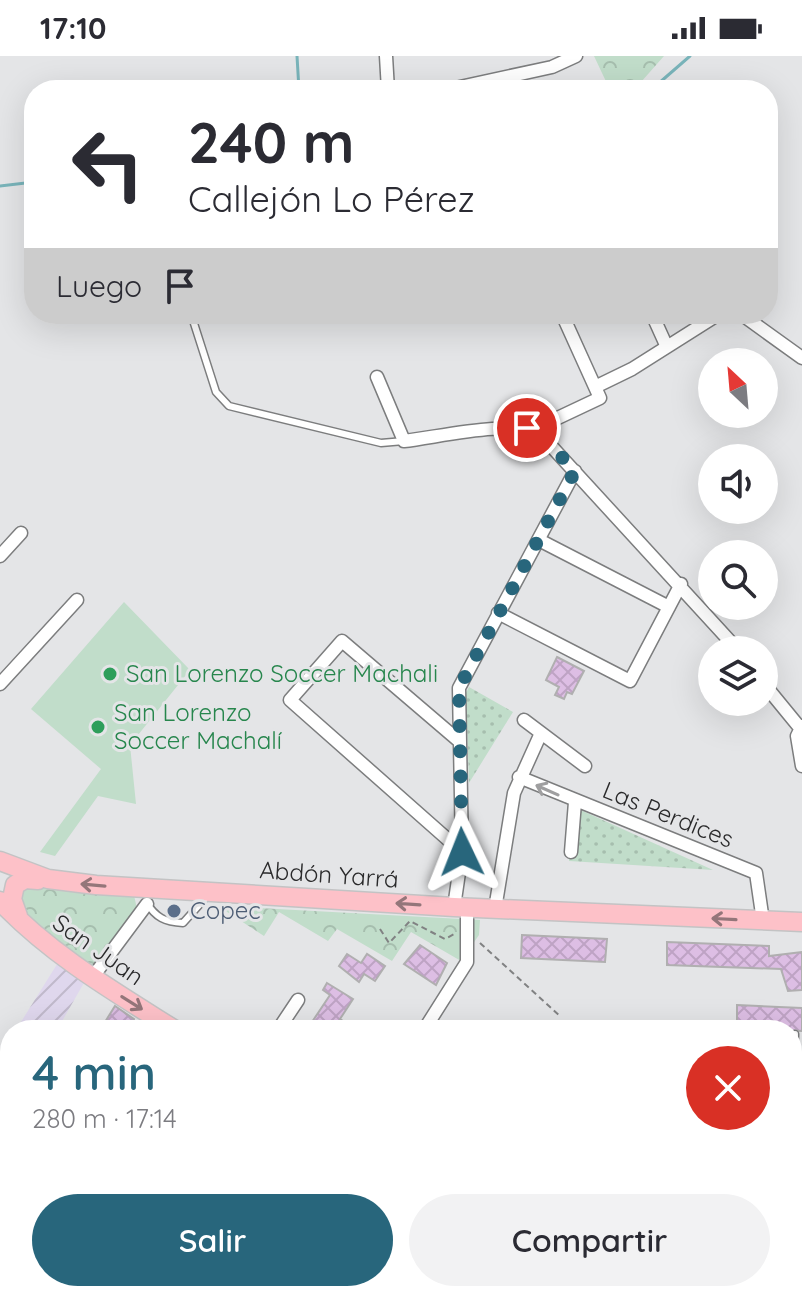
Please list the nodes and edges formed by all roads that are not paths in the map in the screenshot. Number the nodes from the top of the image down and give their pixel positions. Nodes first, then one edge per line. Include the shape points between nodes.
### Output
1 (386, 56) edge
2 (576, 56) edge
3 (387, 80) edge
4 (492, 80) edge
5 (194, 324) edge
6 (567, 324) edge
7 (657, 324) edge
8 (702, 324) edge
9 (755, 324) edge
10 (666, 345) junction
11 (802, 358) edge
12 (377, 377) dead end
13 (595, 387) junction
14 (527, 428) junction
15 (404, 441) junction
16 (575, 471) junction
17 (21, 533) dead end
18 (539, 540) junction
19 (0, 556) edge
20 (681, 584) junction
21 (77, 600) dead end
22 (669, 607) junction
23 (498, 613) junction
24 (726, 636) edge
25 (0, 684) edge
26 (778, 700) edge
27 (524, 720) dead end
28 (801, 727) edge
29 (541, 733) junction
30 (459, 741) junction
31 (585, 766) dead end
32 (802, 766) edge
33 (519, 777) junction
34 (575, 802) junction
35 (462, 852) junction
36 (571, 852) dead end
37 (0, 861) edge
38 (48, 879) junction
39 (211, 891) junction
40 (143, 896) junction
41 (0, 901) edge
42 (460, 907) junction
43 (495, 909) junction
44 (763, 921) junction
45 (802, 922) edge
46 (23, 925) junction
47 (92, 978) junction
48 (298, 1000) dead end
49 (158, 1020) edge
50 (285, 1020) edge
51 (430, 1020) edge

1 - 3 street
2 - 4 street
5 - 15 lane via 216,392 229,406 381,443
6 - 13 street
7 - 10 street
8 - 10 street
9 - 11 street
10 - 13 street
12 - 15 street
13 - 14 street via 600,398
14 - 15 street
14 - 16 street via 541,435
16 - 18 street
16 - 20 street
17 - 19 street
18 - 22 street
18 - 23 street
20 - 22 street
20 - 24 street
21 - 25 street
22 - 23 street via 630,681
23 - 30 street via 459,688
26 - 28 street
27 - 29 street
28 - 32 street
29 - 31 street
29 - 33 street
30 - 35 street
30 - 35 street via 342,641 290,700
34 -> 33 street, Las Perdices
33 - 43 street
34 - 36 street
34 - 44 street, Las Perdices via 756,873
35 - 42 street
37 - 38 main road, Abdón Yarrá
40 -> 38 main road, Abdón Yarrá
38 - 46 main road via 25,879 15,885 12,899
39 - 40 main road, Abdón Yarrá
39 - 40 lane via 183,923 164,921
42 -> 39 main road, Abdón Yarrá
40 - 47 street
41 - 46 main road, San Juan
42 - 43 main road, Abdón Yarrá
42 - 51 street via 467,962
44 -> 43 main road, Abdón Yarrá
44 - 45 main road, Abdón Yarrá
46 - 47 main road, San Juan
47 -> 49 main road, San Juan
48 - 50 street

